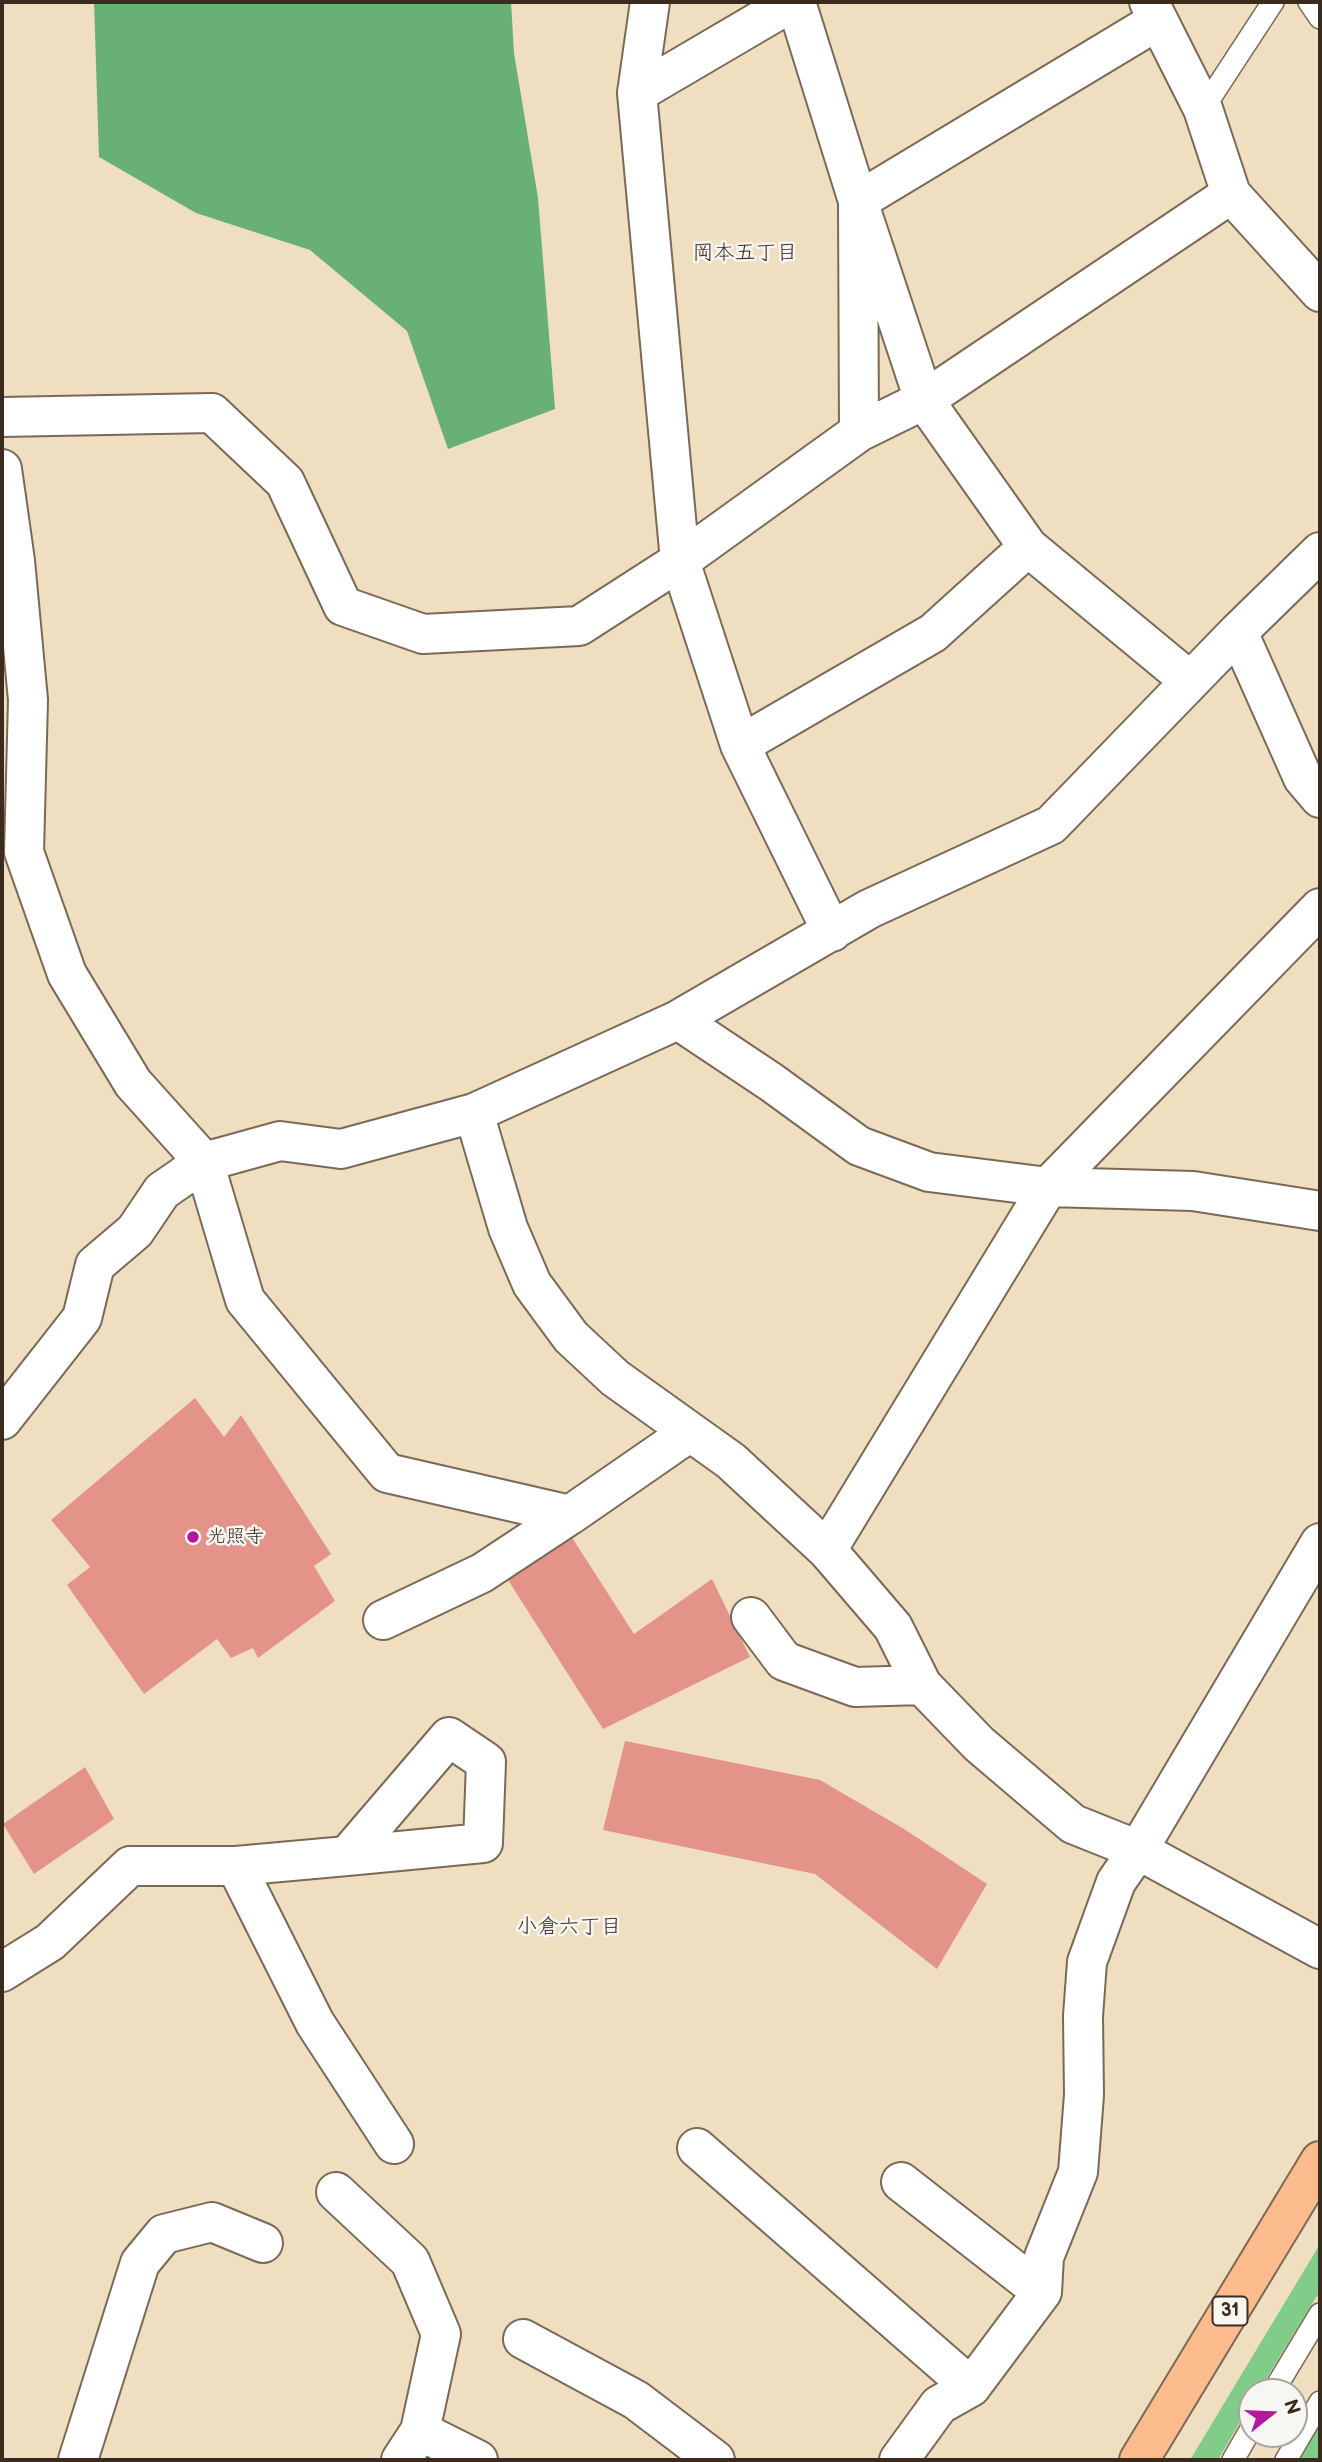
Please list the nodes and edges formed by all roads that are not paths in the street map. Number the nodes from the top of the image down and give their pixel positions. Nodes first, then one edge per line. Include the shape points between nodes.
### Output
1 (650, 2) edge
2 (794, 2) edge
3 (1273, 2) edge
4 (1309, 2) edge
5 (1153, 11) edge
6 (1320, 18) edge
7 (637, 93) junction
8 (1203, 109) junction
9 (1231, 194) junction
10 (858, 201) junction
11 (1320, 292) edge
12 (924, 401) junction
13 (2, 417) edge
14 (859, 432) junction
15 (2, 469) edge
16 (1028, 547) junction
17 (1320, 552) edge
18 (680, 561) junction
19 (1238, 632) junction
20 (1190, 681) junction
21 (740, 745) junction
22 (1320, 798) edge
23 (1320, 908) edge
24 (832, 932) junction
25 (678, 1020) junction
26 (474, 1113) junction
27 (204, 1162) junction
28 (1048, 1187) junction
29 (1320, 1211) edge
30 (2, 1420) edge
31 (690, 1432) junction
32 (569, 1515) junction
33 (1320, 1543) edge
34 (827, 1550) junction
35 (751, 1617) dead end
36 (383, 1620) dead end
37 (922, 1685) junction
38 (1138, 1850) junction
39 (347, 1856) dead end
40 (236, 1866) junction
41 (1320, 1949) edge
42 (2, 1972) edge
43 (394, 2144) dead end
44 (697, 2148) dead end
45 (1320, 2161) edge
46 (901, 2182) dead end
47 (336, 2192) dead end
48 (263, 2243) dead end
49 (1042, 2292) junction
50 (1320, 2314) edge
51 (523, 2339) dead end
52 (1281, 2378) edge
53 (971, 2386) junction
54 (1320, 2402) edge
55 (410, 2446) edge
56 (78, 2460) edge
57 (478, 2460) edge
58 (715, 2460) edge
59 (899, 2460) edge
60 (1139, 2460) edge
61 (1286, 2460) edge

1 - 7 street
2 - 7 street
2 - 10 street
3 - 8 lane
4 - 6 lane
5 - 8 street
5 - 10 street
7 - 18 street
8 - 9 street
9 - 11 street
9 - 12 street
10 - 12 street
10 - 14 street
12 - 14 street
12 - 16 street
13 - 18 street via 212,413 285,482 343,606 423,634 579,626
14 - 18 street
15 - 27 street via 28,700 24,852 66,974 134,1083
16 - 20 street
16 - 21 street via 933,633
17 - 19 street
18 - 21 street
19 - 20 street
19 - 22 street via 1303,778
20 - 24 street via 1051,825 869,909
21 - 24 street
23 - 28 street
24 - 25 street
25 - 26 street
25 - 28 street via 859,1146 929,1172
26 - 27 street via 341,1149 280,1140
26 - 31 street via 508,1228 532,1284 571,1337 597,1362
27 - 30 street via 162,1191 135,1231 95,1265 82,1318
27 - 32 street via 244,1300 387,1473
28 - 29 street via 1193,1191
28 - 34 street
31 - 32 street
31 - 34 street via 731,1461
32 - 36 street via 482,1573
33 - 38 street
34 - 37 street via 893,1627
35 - 37 street via 784,1661 855,1687
37 - 38 street via 979,1744 1073,1824
38 - 41 street
38 - 49 street via 1116,1882 1087,1962 1078,2172 1044,2256
39 - 40 street
40 - 42 street via 130,1866 50,1942
40 - 43 street via 315,2023
44 - 53 street
45 - 60 main road, 31
46 - 49 street
47 - 55 street via 410,2261 441,2334
48 - 56 street via 212,2222 164,2234 140,2263
49 - 53 street
50 - 52 lane
51 - 58 street via 636,2400
53 - 59 street via 939,2405
54 - 61 lane
55 - 57 street

